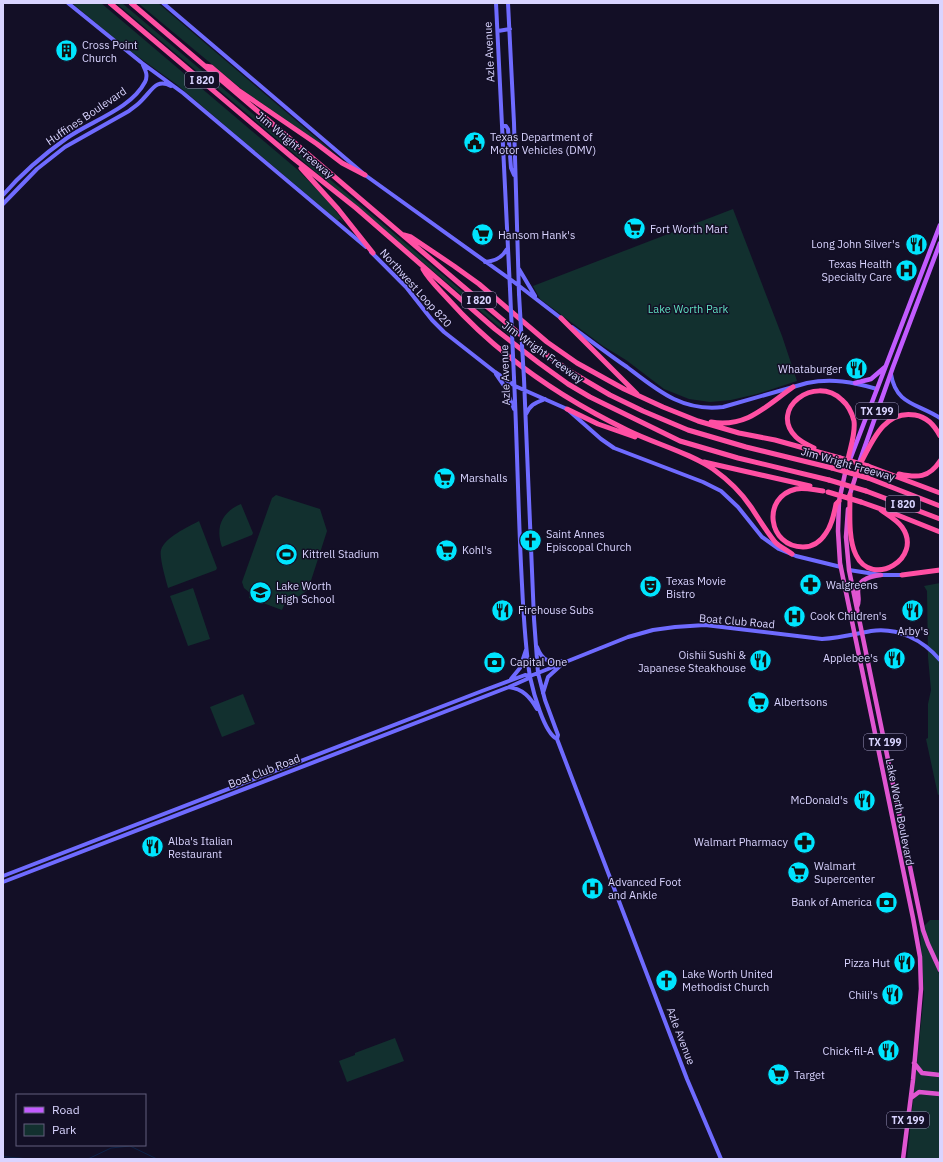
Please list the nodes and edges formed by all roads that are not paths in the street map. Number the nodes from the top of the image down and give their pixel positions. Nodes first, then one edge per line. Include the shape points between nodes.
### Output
1 (68, 3) edge
2 (110, 3) edge
3 (131, 3) edge
4 (163, 3) edge
5 (496, 3) edge
6 (508, 3) edge
7 (510, 29) junction
8 (498, 30) junction
9 (142, 63) junction
10 (204, 66) junction
11 (184, 93) junction
12 (110, 113) junction
13 (114, 120) junction
14 (502, 126) junction
15 (293, 158) junction
16 (33, 164) junction
17 (37, 169) junction
18 (365, 175) junction
19 (515, 177) junction
20 (3, 195) edge
21 (3, 204) edge
22 (940, 225) edge
23 (402, 234) junction
24 (940, 243) edge
25 (507, 249) junction
26 (373, 253) junction
27 (485, 262) junction
28 (420, 264) junction
29 (518, 267) junction
30 (509, 279) junction
31 (518, 286) junction
32 (539, 301) junction
33 (561, 318) junction
34 (886, 365) junction
35 (893, 367) junction
36 (495, 372) junction
37 (890, 373) junction
38 (855, 383) junction
39 (515, 386) junction
40 (793, 387) junction
41 (877, 389) junction
42 (524, 390) junction
43 (641, 397) junction
44 (545, 399) junction
45 (567, 409) junction
46 (515, 413) junction
47 (525, 416) junction
48 (940, 418) edge
49 (698, 421) junction
50 (940, 436) edge
51 (654, 443) junction
52 (824, 453) junction
53 (702, 461) junction
54 (940, 461) edge
55 (847, 467) junction
56 (876, 469) junction
57 (857, 470) junction
58 (826, 491) junction
59 (940, 493) edge
60 (850, 495) junction
61 (839, 501) junction
62 (940, 506) edge
63 (881, 510) junction
64 (940, 519) edge
65 (940, 532) edge
66 (792, 554) junction
67 (531, 560) junction
68 (521, 561) junction
69 (841, 567) junction
70 (849, 570) junction
71 (940, 570) edge
72 (881, 575) junction
73 (902, 575) joint
74 (522, 585) junction
75 (532, 585) junction
76 (857, 607) junction
77 (862, 633) junction
78 (855, 635) junction
79 (535, 644) junction
80 (526, 650) junction
81 (940, 660) edge
82 (567, 661) junction
83 (538, 673) junction
84 (530, 676) junction
85 (507, 682) junction
86 (509, 687) junction
87 (543, 694) junction
88 (544, 722) junction
89 (557, 739) junction
90 (888, 798) junction
91 (898, 806) junction
92 (890, 808) junction
93 (900, 814) junction
94 (154, 818) junction
95 (105, 842) junction
96 (3, 876) edge
97 (3, 882) edge
98 (940, 970) edge
99 (914, 1062) junction
100 (940, 1075) edge
101 (940, 1094) edge
102 (911, 1098) junction
103 (721, 1159) edge
104 (903, 1159) edge

1 - 9 main road, Northwest Loop 820
2 - 15 highway, Jim Wright Freeway / I 820
3 - 10 highway, Jim Wright Freeway / I 820
4 - 18 main road
5 - 8 main road, Azle Avenue
6 - 7 main road, Azle Avenue
7 - 8 main road
7 - 19 main road, Azle Avenue
8 - 14 main road, Azle Avenue
9 - 11 main road, Northwest Loop 820
9 - 12 main road, Huffines Boulevard via 146,71 145,83 134,96
10 - 18 highway via 211,67 238,90
10 - 23 highway, Jim Wright Freeway / I 820
11 - 13 main road, Huffines Boulevard via 169,85 160,84 153,87 138,104
11 - 26 main road, Northwest Loop 820
12 - 13 main road
12 - 16 main road, Huffines Boulevard via 68,138
13 - 17 main road, Huffines Boulevard via 82,136
14 - 19 main road via 508,129 511,168
14 - 25 main road, Azle Avenue
15 - 26 highway via 338,208
15 - 28 highway, Jim Wright Freeway / I 820
16 - 17 main road
16 - 20 main road, Huffines Boulevard
17 - 21 main road, Huffines Boulevard
18 - 27 main road
19 - 29 main road, Azle Avenue
22 - 34 main road, Lake Worth Boulevard / TX 199
23 - 43 highway via 411,237 479,284 530,329 565,354 598,375
23 - 62 highway, Jim Wright Freeway / I 820, bridge via 529,342 571,372 643,412 719,440 868,478
24 - 35 main road, Lake Worth Boulevard / TX 199
25 - 27 main road via 498,259
25 - 30 main road, Azle Avenue
26 - 36 main road, Northwest Loop 820 via 444,332
27 - 30 main road
28 - 51 highway via 456,309 479,331 538,378 578,404
28 - 64 highway, Jim Wright Freeway / I 820, bridge via 539,363 590,397 649,427 684,442 738,458 866,491
29 - 31 main road, Azle Avenue
29 - 32 main road
30 - 31 main road
30 - 39 main road, Azle Avenue, bridge
31 - 32 main road
31 - 42 main road, Azle Avenue, bridge
32 - 33 main road
33 - 40 main road via 661,392 683,403 702,407 723,407
33 - 43 highway
34 - 35 main road
34 - 38 main road via 871,379
34 - 41 main road, Lake Worth Boulevard / TX 199
35 - 37 main road, Lake Worth Boulevard / TX 199
36 - 39 main road, Northwest Loop 820
36 - 46 main road via 506,387
37 - 48 main road via 894,388 901,397
37 - 57 main road, Lake Worth Boulevard / TX 199
38 - 40 main road via 826,380
38 - 41 main road
39 - 42 main road, Northwest Loop 820
39 - 46 main road, Azle Avenue
40 - 49 highway via 747,419 722,424
41 - 55 main road, Lake Worth Boulevard / TX 199
42 - 44 main road, Northwest Loop 820
42 - 47 main road, Azle Avenue
43 - 49 highway
44 - 45 main road, Northwest Loop 820
44 - 47 main road via 529,407
45 - 51 highway via 604,426
45 - 66 main road, Northwest Loop 820 via 614,448 721,491 738,507 762,537 779,549
46 - 68 main road, Azle Avenue
47 - 67 main road, Azle Avenue
49 - 52 highway
50 - 57 highway via 933,425 922,418 911,415 896,417 883,426
51 - 53 highway
52 - 55 highway via 797,438 790,428 788,420 791,406 801,395 808,392 834,394 851,412 854,431
52 - 56 highway, bridge
53 - 58 highway
53 - 66 highway via 736,488 776,543
54 - 56 highway via 936,468 922,476 908,476
55 - 61 highway, Lake Worth Boulevard / TX 199
56 - 59 highway
57 - 60 highway, Lake Worth Boulevard / TX 199
58 - 61 highway via 797,489 786,493 778,500 773,519 782,539 801,547 819,542 828,532
58 - 63 highway, bridge
60 - 63 highway via 850,527 856,555 869,568 882,570 892,567 903,558 907,540 900,524
60 - 70 highway, Lake Worth Boulevard / TX 199 via 846,525
61 - 69 highway, Lake Worth Boulevard / TX 199 via 838,537
63 - 65 highway
66 - 69 main road, Northwest Loop 820
67 - 68 main road
67 - 75 main road, Azle Avenue
68 - 74 main road, Azle Avenue
69 - 78 highway, Lake Worth Boulevard / TX 199
70 - 72 main road
70 - 76 highway, Lake Worth Boulevard / TX 199
71 - 73 highway
72 - 73 main road
72 - 76 highway via 869,577 861,582
74 - 75 main road
74 - 80 main road, Azle Avenue
75 - 79 main road, Azle Avenue
76 - 77 highway, Lake Worth Boulevard / TX 199
77 - 78 main road, Boat Club Road
77 - 81 main road, Boat Club Road via 887,630 906,635 926,646
77 - 91 highway, Lake Worth Boulevard / TX 199
78 - 82 main road, Boat Club Road via 822,639 705,625 675,627 642,632
78 - 90 highway, Lake Worth Boulevard / TX 199
79 - 82 main road via 545,660
79 - 83 main road, Azle Avenue
80 - 84 main road, Azle Avenue
80 - 85 main road via 518,671
82 - 83 main road, Boat Club Road
82 - 87 main road via 548,677
83 - 84 main road, Boat Club Road
83 - 87 main road, Azle Avenue
84 - 85 main road, Boat Club Road via 525,675
84 - 86 main road, Boat Club Road
84 - 88 main road, Azle Avenue
85 - 94 main road, Boat Club Road
86 - 88 main road via 526,694 534,702
86 - 95 main road, Boat Club Road
87 - 89 main road, Azle Avenue via 558,735
88 - 89 main road, Azle Avenue via 552,737
89 - 103 main road, Azle Avenue via 687,1079
90 - 91 highway
90 - 92 highway, Lake Worth Boulevard / TX 199
91 - 93 highway, Lake Worth Boulevard / TX 199
92 - 93 highway
92 - 99 highway, Lake Worth Boulevard / TX 199 via 920,957
93 - 98 highway, Lake Worth Boulevard / TX 199 via 923,930
94 - 95 main road
94 - 96 main road, Boat Club Road
95 - 97 main road, Boat Club Road
99 - 100 highway via 922,1073
99 - 102 highway, Lake Worth Boulevard / TX 199
101 - 102 highway via 919,1092
102 - 104 highway, Lake Worth Boulevard / TX 199

